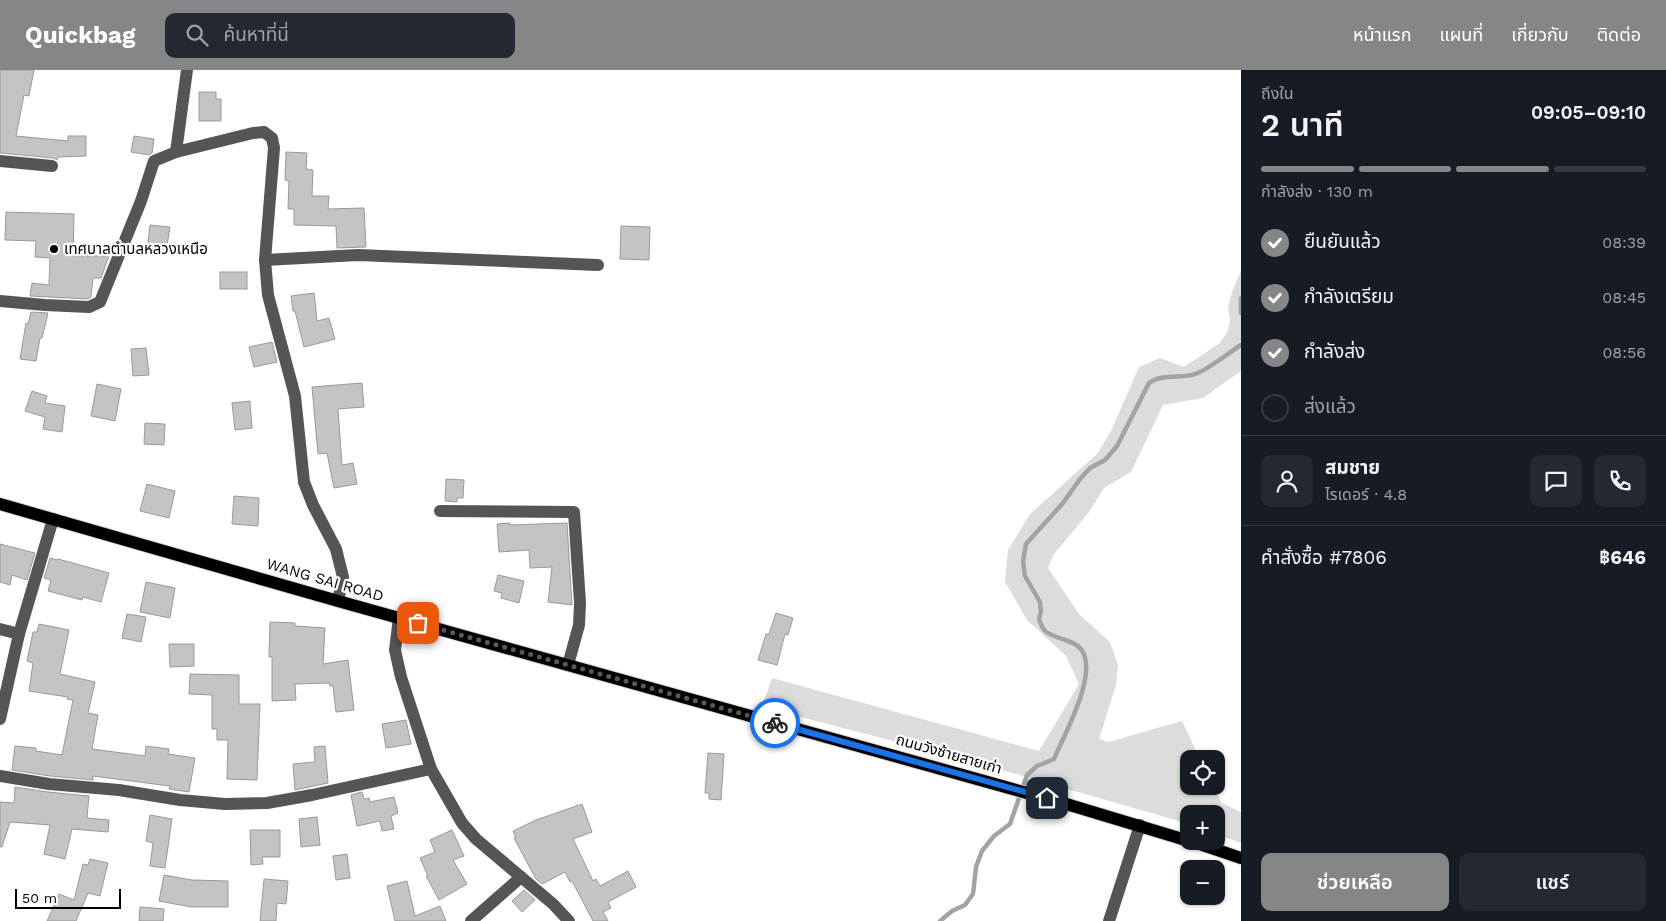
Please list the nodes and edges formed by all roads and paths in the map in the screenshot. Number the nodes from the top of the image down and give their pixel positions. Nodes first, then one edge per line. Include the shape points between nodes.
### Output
1 (187, 70) edge
2 (176, 152) junction
3 (0, 161) edge
4 (52, 166) dead end
5 (265, 260) junction
6 (598, 265) dead end
7 (0, 301) edge
8 (0, 504) edge
9 (440, 511) dead end
10 (53, 519) junction
11 (338, 602) junction
12 (399, 618) junction
13 (0, 628) edge
14 (18, 634) junction
15 (568, 665) junction
16 (758, 718) joint
17 (0, 719) edge
18 (431, 769) junction
19 (0, 776) edge
20 (1140, 825) junction
21 (1180, 838) edge
22 (1217, 850) edge
23 (1241, 858) edge
24 (521, 877) junction
25 (471, 921) edge
26 (568, 921) edge
27 (1109, 921) edge

1 - 2 street
2 - 5 street via 253,133 264,132 272,138 274,148
2 - 7 street via 154,161 100,302 89,307
3 - 4 street
5 - 6 street via 358,255
5 - 11 street via 268,295 295,396 304,482 336,549 343,577
8 - 10 main road, WANG SAI ROAD
9 - 15 street via 574,512 580,603 579,625
10 - 11 main road, WANG SAI ROAD
10 - 14 street
11 - 12 main road, WANG SAI ROAD
12 - 15 main road, WANG SAI ROAD
12 - 18 street via 395,650
13 - 14 street
14 - 17 street
15 - 16 main road, WANG SAI ROAD
16 - 20 main road, ถนนวังซ้ายสายเก่า
18 - 19 street via 267,804 180,800
18 - 24 street via 462,823
20 - 21 main road, ถนนวังซ้ายสายเก่า
20 - 27 street
22 - 23 main road, ถนนวังซ้ายสายเก่า
24 - 25 street
24 - 26 street

